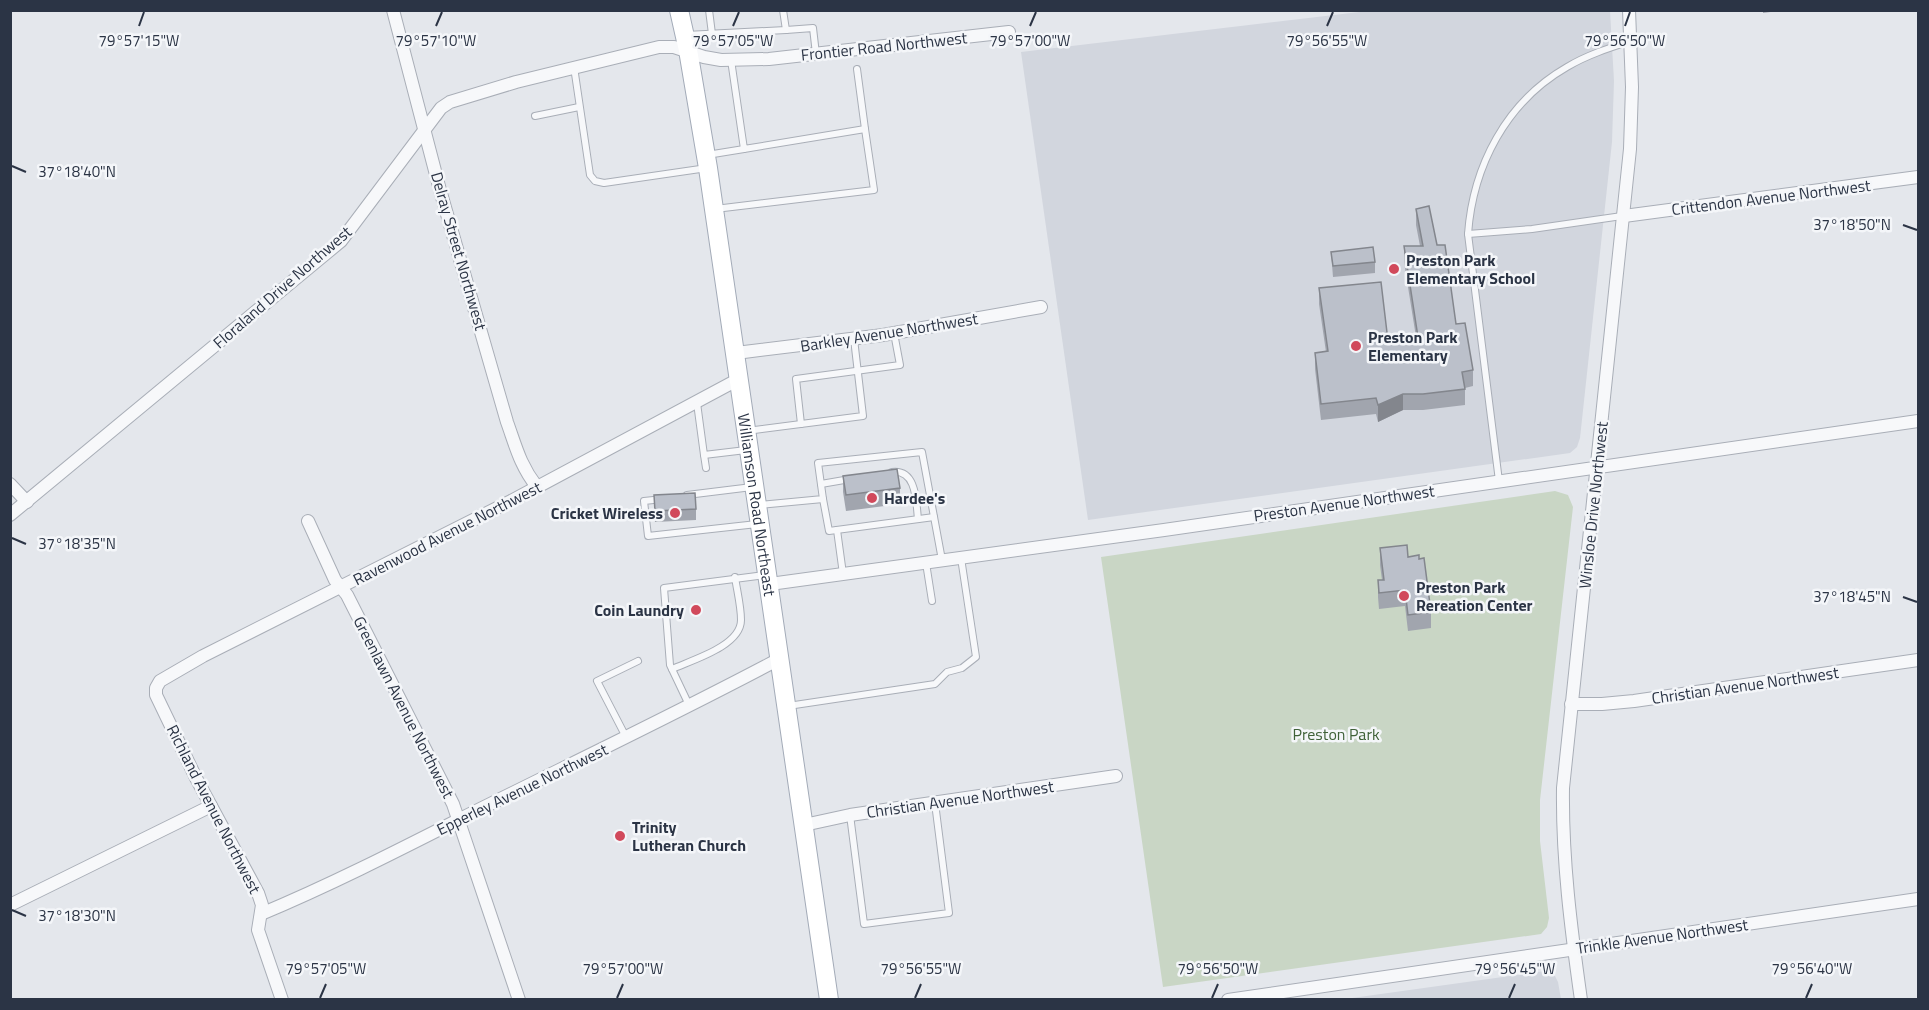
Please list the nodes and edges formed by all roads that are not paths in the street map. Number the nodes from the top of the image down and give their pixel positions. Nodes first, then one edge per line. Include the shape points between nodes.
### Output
1 (393, 10) edge
2 (679, 10) edge
3 (709, 10) edge
4 (783, 10) edge
5 (1629, 10) edge
6 (786, 30) junction
7 (1009, 32) dead end
8 (712, 34) junction
9 (1631, 41) junction
10 (687, 43) junction
11 (816, 54) junction
12 (730, 59) junction
13 (574, 67) junction
14 (857, 69) dead end
15 (579, 107) junction
16 (535, 116) dead end
17 (425, 128) junction
18 (865, 129) junction
19 (744, 149) junction
20 (707, 161) junction
21 (1918, 177) edge
22 (714, 209) junction
23 (1624, 216) junction
24 (1468, 234) junction
25 (1041, 307) dead end
26 (894, 333) junction
27 (854, 339) junction
28 (736, 353) junction
29 (858, 370) junction
30 (739, 379) junction
31 (697, 403) junction
32 (1918, 421) edge
33 (801, 424) junction
34 (748, 440) junction
35 (704, 455) junction
36 (1597, 466) junction
37 (706, 468) dead end
38 (886, 473) edge
39 (853, 478) edge
40 (1500, 481) junction
41 (10, 484) edge
42 (821, 484) junction
43 (755, 486) junction
44 (537, 487) junction
45 (678, 497) edge
46 (667, 498) edge
47 (823, 499) junction
48 (27, 502) junction
49 (758, 505) junction
50 (10, 516) edge
51 (934, 517) junction
52 (918, 519) junction
53 (308, 521) dead end
54 (761, 523) junction
55 (837, 530) junction
56 (961, 558) junction
57 (942, 560) junction
58 (926, 562) junction
59 (843, 574) junction
60 (735, 577) junction
61 (769, 579) junction
62 (341, 587) junction
63 (933, 601) dead end
64 (780, 658) junction
65 (1918, 660) edge
66 (638, 662) dead end
67 (672, 669) junction
68 (156, 688) joint
69 (1571, 704) junction
70 (689, 706) junction
71 (788, 706) junction
72 (626, 738) junction
73 (1116, 776) dead end
74 (935, 802) junction
75 (212, 806) junction
76 (850, 815) junction
77 (458, 820) junction
78 (804, 825) junction
79 (1918, 899) edge
80 (10, 904) edge
81 (261, 914) junction
82 (1574, 949) junction
83 (282, 999) edge
84 (519, 999) edge
85 (829, 999) edge
86 (1228, 999) edge
87 (1581, 999) edge

1 - 17 street, Delray Street Northwest
2 - 10 main road, Williamson Road Northeast
3 - 8 lane
4 - 6 lane
5 - 9 street, Winsloe Drive Northwest
6 - 8 lane
6 - 11 lane via 813,28
7 - 11 street, Frontier Road Northwest
8 - 10 lane
9 - 23 street, Winsloe Drive Northwest via 1630,149
9 - 24 lane via 1568,66 1528,97 1511,116 1497,136 1478,179
10 - 12 street, Frontier Road Northwest via 704,57
10 - 13 street, Floraland Drive Northwest
10 - 20 main road, Williamson Road Northeast
11 - 12 street, Frontier Road Northwest
12 - 19 lane
13 - 15 lane
13 - 17 street, Floraland Drive Northwest via 450,102
14 - 18 lane
15 - 16 lane
15 - 20 lane via 590,175 595,181 604,183
17 - 44 street, Delray Street Northwest via 507,422 518,457
17 - 48 street, Floraland Drive Northwest via 341,241
18 - 19 lane
18 - 22 lane via 874,190
19 - 20 lane
20 - 22 main road, Williamson Road Northeast
21 - 23 street, Crittendon Avenue Northwest
22 - 28 main road, Williamson Road Northeast
23 - 24 lane
23 - 36 street, Winsloe Drive Northwest
24 - 40 lane
25 - 26 street, Barkley Avenue Northwest
26 - 27 street, Barkley Avenue Northwest
26 - 29 lane via 900,365
27 - 28 street, Barkley Avenue Northwest
27 - 29 lane
28 - 30 main road, Williamson Road Northeast
29 - 33 lane via 796,379
29 - 33 lane via 863,416
30 - 31 street, Ravenwood Avenue Northwest
30 - 34 main road, Williamson Road Northeast
31 - 35 lane
31 - 44 street, Ravenwood Avenue Northwest
32 - 36 street, Preston Avenue Northwest
33 - 34 lane
34 - 35 lane
34 - 43 main road, Williamson Road Northeast
35 - 37 lane
36 - 40 street, Preston Avenue Northwest
36 - 69 street, Winsloe Drive Northwest
38 - 52 lane via 896,471 909,477 914,486
39 - 42 lane
40 - 56 street, Preston Avenue Northwest
41 - 48 street
42 - 47 lane
42 - 51 lane via 818,463 922,452
43 - 45 lane
43 - 49 main road, Williamson Road Northeast
44 - 62 street, Ravenwood Avenue Northwest
46 - 54 lane via 644,501 648,536
47 - 49 lane
47 - 55 lane via 829,531
48 - 50 street, Floraland Drive Northwest
49 - 54 main road, Williamson Road Northeast
51 - 52 lane
51 - 57 lane
52 - 55 lane
53 - 62 street, Greenlawn Avenue Northwest
54 - 61 main road, Williamson Road Northeast
55 - 59 lane
56 - 57 street, Preston Avenue Northwest
56 - 71 lane via 976,657 962,668 947,672 935,684
57 - 58 street, Preston Avenue Northwest
58 - 59 street, Preston Avenue Northwest
58 - 63 lane
59 - 61 street, Preston Avenue Northwest
60 - 61 lane
60 - 67 lane via 741,622 737,633 729,643
60 - 67 lane via 664,588
61 - 64 main road, Williamson Road Northeast
62 - 68 street, Ravenwood Avenue Northwest via 203,656 163,678
62 - 77 street, Greenlawn Avenue Northwest via 430,757
64 - 70 street, Epperley Avenue Northwest
64 - 71 main road, Williamson Road Northeast
65 - 69 street, Christian Avenue Northwest via 1634,701
66 - 72 lane via 597,681
67 - 70 lane
68 - 75 street, Richland Avenue Northwest via 156,695
69 - 82 street, Winsloe Drive Northwest via 1563,831
70 - 72 street, Epperley Avenue Northwest
71 - 78 main road, Williamson Road Northeast
72 - 77 street, Epperley Avenue Northwest
73 - 74 street, Christian Avenue Northwest
74 - 76 street, Christian Avenue Northwest
74 - 76 lane via 949,914 864,924
75 - 80 street
75 - 81 street, Richland Avenue Northwest via 258,893
76 - 78 street, Christian Avenue Northwest
77 - 81 street, Epperley Avenue Northwest
77 - 84 street, Greenlawn Avenue Northwest
78 - 85 main road, Williamson Road Northeast
79 - 82 street, Trinkle Avenue Northwest
81 - 83 street, Richland Avenue Northwest via 258,930
82 - 86 street, Trinkle Avenue Northwest
82 - 87 street, Winsloe Drive Northwest

